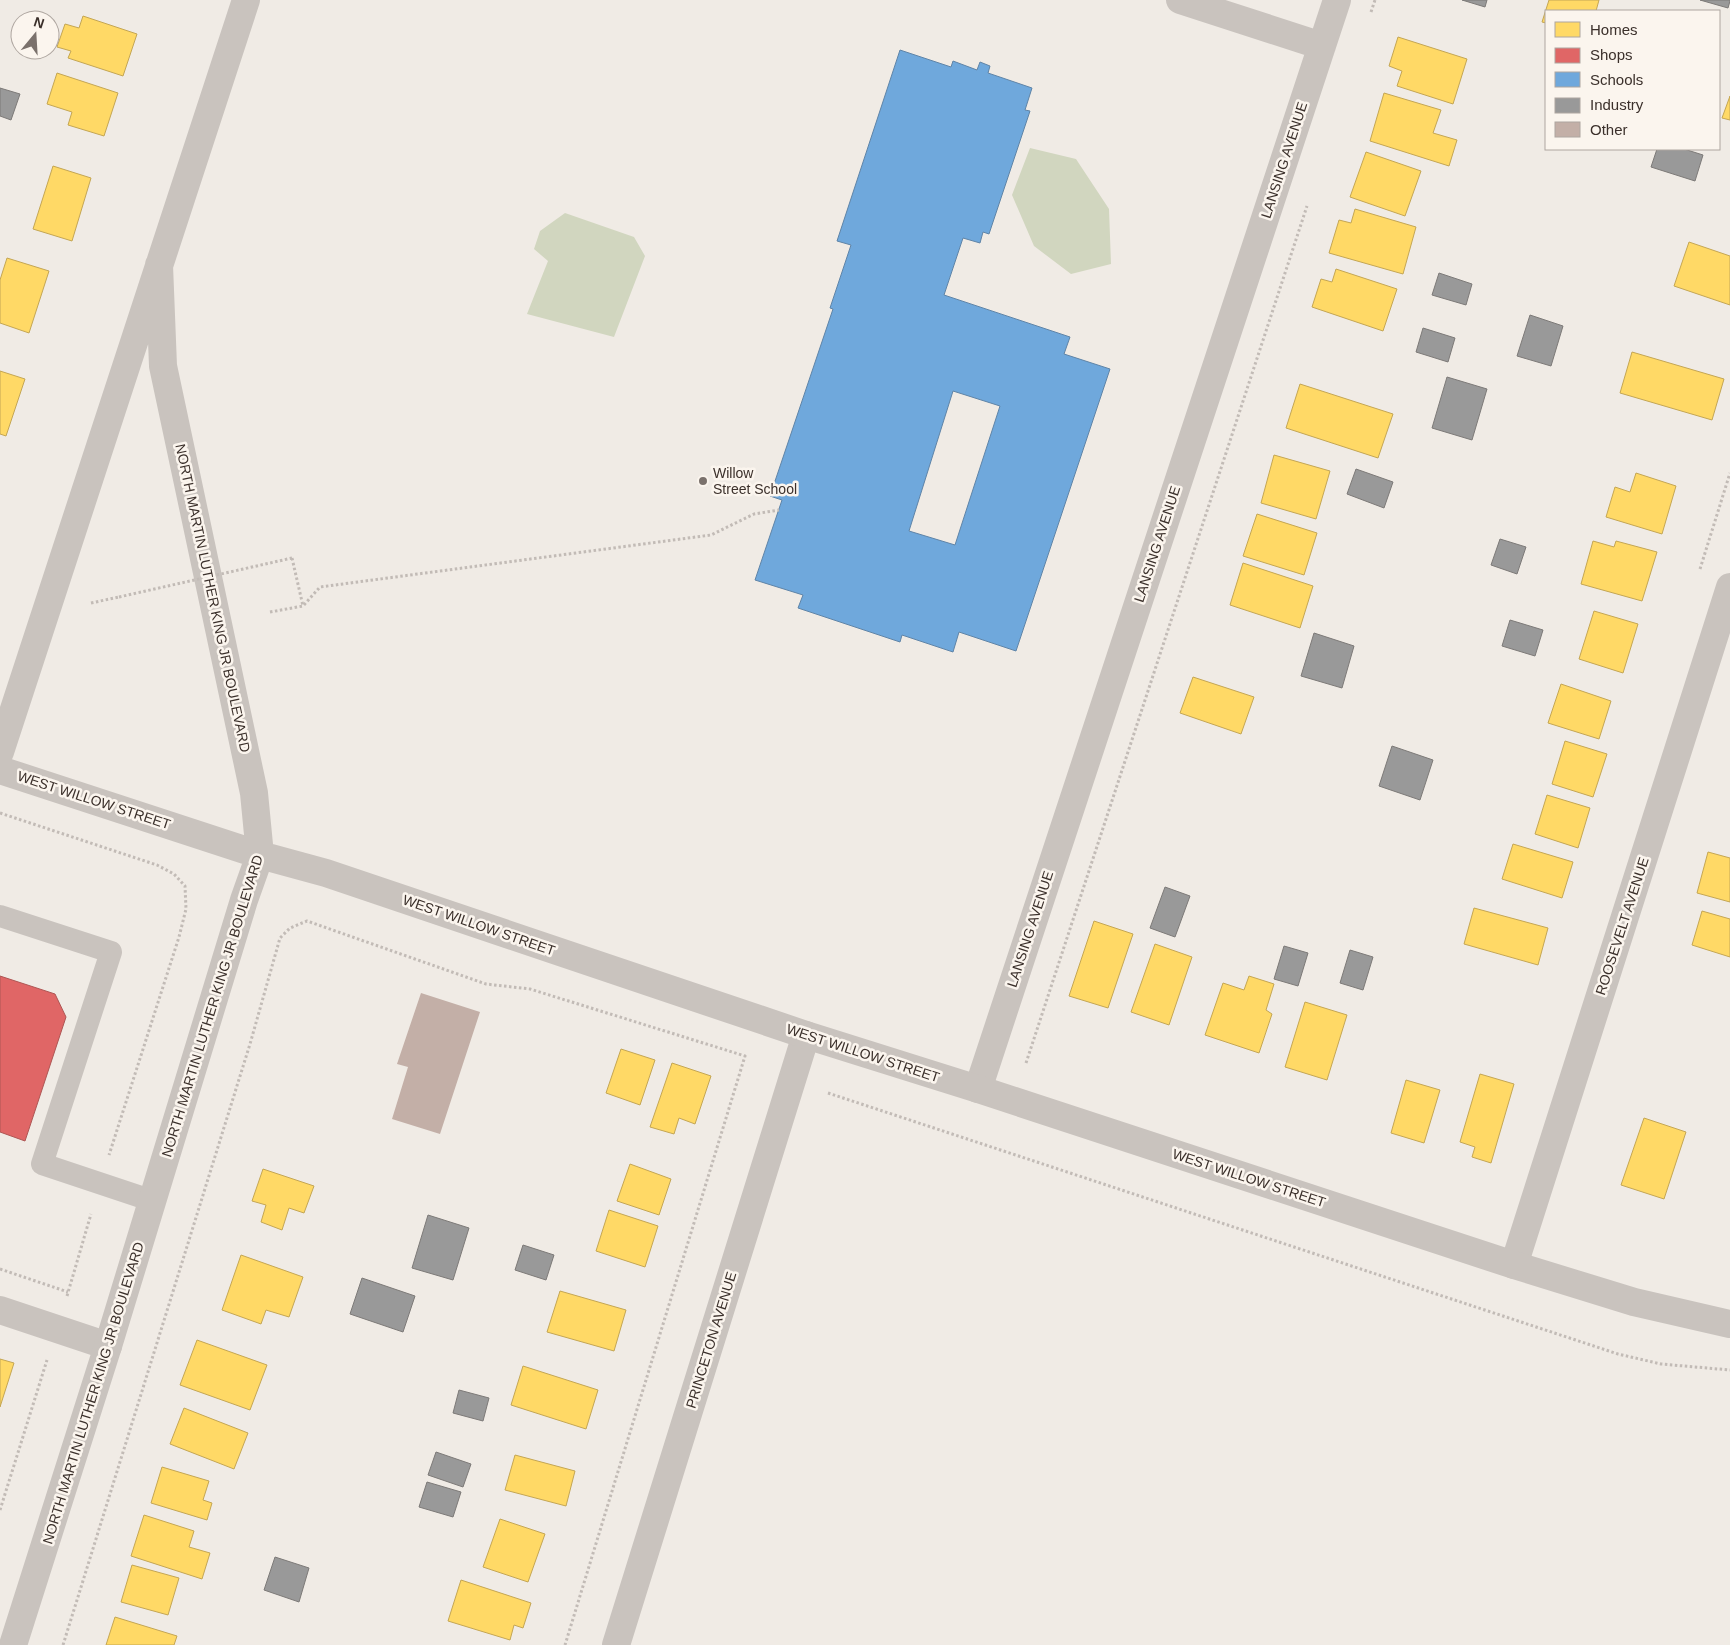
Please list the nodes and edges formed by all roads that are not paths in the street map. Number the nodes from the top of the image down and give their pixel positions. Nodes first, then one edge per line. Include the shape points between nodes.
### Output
1 (246, 0) edge
2 (1180, 0) edge
3 (1337, 0) edge
4 (1322, 46) junction
5 (159, 264) junction
6 (1730, 587) edge
7 (0, 752) edge
8 (0, 770) edge
9 (260, 855) junction
10 (0, 916) edge
11 (806, 1035) junction
12 (978, 1089) junction
13 (153, 1201) junction
14 (1514, 1265) junction
15 (0, 1310) edge
16 (1730, 1324) edge
17 (108, 1346) junction
18 (13, 1645) edge
19 (616, 1645) edge

1 - 5 street, NORTH MARTIN LUTHER KING JR BOULEVARD
2 - 4 street
3 - 4 street, LANSING AVENUE
4 - 12 street, LANSING AVENUE
5 - 7 street, NORTH MARTIN LUTHER KING JR BOULEVARD
5 - 9 street, NORTH MARTIN LUTHER KING JR BOULEVARD via 163,366 254,793
6 - 14 street, ROOSEVELT AVENUE
8 - 9 street, WEST WILLOW STREET
9 - 11 street, WEST WILLOW STREET via 326,873
9 - 13 street, NORTH MARTIN LUTHER KING JR BOULEVARD
10 - 13 lane via 111,952 42,1164
11 - 12 street, WEST WILLOW STREET
11 - 19 street, PRINCETON AVENUE
12 - 14 street, WEST WILLOW STREET
13 - 17 street, NORTH MARTIN LUTHER KING JR BOULEVARD
14 - 16 street, WEST WILLOW STREET via 1634,1302
15 - 17 street
17 - 18 street, NORTH MARTIN LUTHER KING JR BOULEVARD

